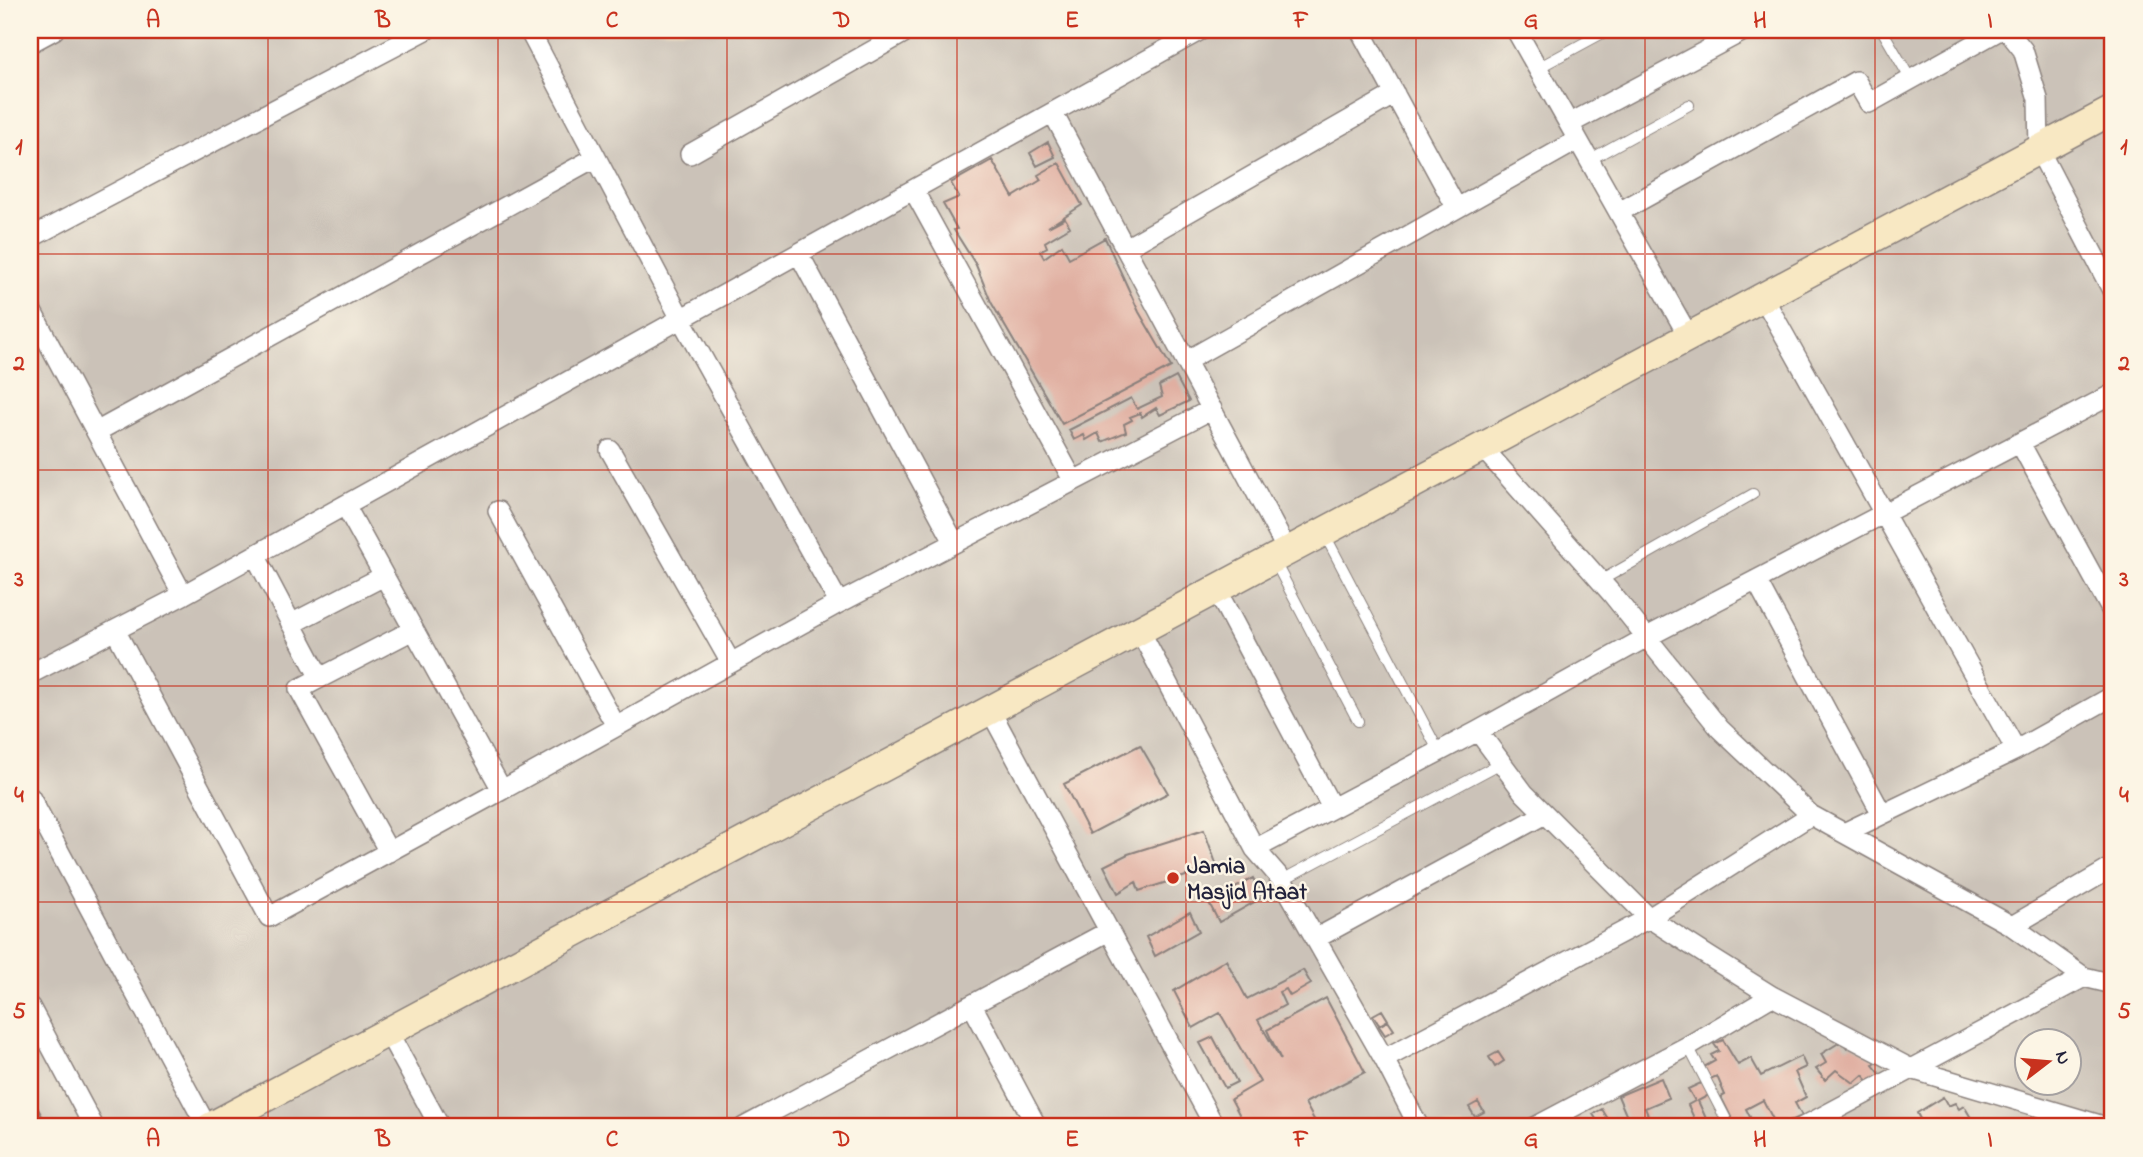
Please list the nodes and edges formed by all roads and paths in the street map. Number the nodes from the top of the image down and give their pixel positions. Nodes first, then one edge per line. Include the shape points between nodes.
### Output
1 (54, 30) edge
2 (426, 30) edge
3 (529, 30) edge
4 (909, 30) edge
5 (1360, 30) edge
6 (1516, 30) edge
7 (1608, 30) edge
8 (1745, 30) edge
9 (1882, 30) edge
10 (2000, 30) edge
11 (2007, 30) edge
12 (1192, 32) edge
13 (30, 43) edge
14 (1538, 68) junction
15 (1911, 80) junction
16 (1395, 94) junction
17 (1689, 104) dead end
18 (2113, 110) edge
19 (1053, 113) junction
20 (1574, 132) junction
21 (2039, 150) junction
22 (690, 154) dead end
23 (596, 157) junction
24 (1589, 160) junction
25 (914, 191) junction
26 (1456, 207) junction
27 (1619, 212) junction
28 (30, 239) edge
29 (1126, 248) junction
30 (799, 254) junction
31 (2113, 292) edge
32 (1763, 298) junction
33 (30, 308) edge
34 (681, 319) junction
35 (1689, 337) junction
36 (1186, 361) junction
37 (2113, 394) edge
38 (1212, 409) junction
39 (96, 432) junction
40 (2020, 443) junction
41 (1482, 447) junction
42 (610, 450) dead end
43 (1073, 480) junction
44 (1753, 494) dead end
45 (345, 505) junction
46 (498, 511) dead end
47 (1883, 514) junction
48 (1323, 531) junction
49 (954, 542) junction
50 (1280, 554) junction
51 (255, 555) junction
52 (384, 576) junction
53 (1756, 580) junction
54 (1600, 581) junction
55 (1216, 589) junction
56 (183, 595) junction
57 (839, 603) junction
58 (2113, 613) edge
59 (291, 625) junction
60 (414, 629) junction
61 (116, 630) junction
62 (1140, 631) junction
63 (1647, 637) junction
64 (731, 663) junction
65 (30, 674) edge
66 (320, 678) junction
67 (2113, 696) edge
68 (990, 710) junction
69 (1358, 721) dead end
70 (616, 726) junction
71 (1478, 731) junction
72 (2015, 750) junction
73 (1439, 752) junction
74 (1501, 763) junction
75 (502, 790) junction
76 (30, 797) edge
77 (1332, 808) junction
78 (1545, 814) junction
79 (1882, 814) junction
80 (1811, 815) junction
81 (1846, 832) junction
82 (1255, 849) junction
83 (389, 852) junction
84 (2113, 867) edge
85 (1282, 880) junction
86 (1649, 918) junction
87 (2012, 926) junction
88 (1110, 931) junction
89 (1315, 939) junction
90 (2084, 977) junction
91 (2113, 984) edge
92 (1772, 996) junction
93 (972, 1005) junction
94 (30, 1007) edge
95 (388, 1032) junction
96 (1688, 1046) junction
97 (1384, 1059) junction
98 (1912, 1069) junction
99 (94, 1127) edge
100 (208, 1127) edge
101 (440, 1127) edge
102 (744, 1127) edge
103 (1037, 1127) edge
104 (1215, 1127) edge
105 (1419, 1127) edge
106 (1535, 1127) edge
107 (1730, 1127) edge
108 (1803, 1127) edge
109 (2107, 1127) edge

1 - 13 street
2 - 28 street
3 - 23 street
4 - 22 street
5 - 16 street
6 - 14 street
7 - 14 lane
8 - 20 street
9 - 15 lane
10 - 15 street
11 - 21 street via 2023,50 2038,99
12 - 19 street
14 - 20 street
15 - 27 street via 1869,103 1856,81
16 - 26 street
16 - 29 street
17 - 24 lane
18 - 21 street
19 - 25 street
19 - 29 street
20 - 24 street
20 - 26 street
21 - 31 street
21 - 32 street
23 - 34 street
23 - 39 street
24 - 27 street
25 - 30 street
25 - 43 street
26 - 36 street
27 - 35 street
29 - 36 street
30 - 34 street
30 - 49 street
32 - 35 street
32 - 47 street
33 - 39 street
34 - 45 street
34 - 57 street
35 - 41 street
36 - 38 street
37 - 40 street
38 - 43 street
38 - 50 street
39 - 56 street
40 - 47 street
40 - 58 street
41 - 48 street
41 - 54 street
42 - 64 street
43 - 49 street
44 - 54 lane
45 - 51 street
45 - 52 street
46 - 70 street
47 - 53 street
47 - 72 street
48 - 50 street
48 - 73 lane
49 - 57 street
50 - 55 street
50 - 69 lane
51 - 56 street
51 - 59 street
52 - 59 street
52 - 60 street
53 - 63 street
53 - 79 street
54 - 63 street
55 - 62 street
55 - 77 street
56 - 61 street
57 - 64 street
59 - 66 street
60 - 66 street
60 - 75 street
61 - 65 street
61 - 83 street via 269,917
62 - 68 street
62 - 82 street
63 - 71 street
63 - 80 street via 1720,729
64 - 70 street
66 - 83 street via 299,689
67 - 72 street
68 - 88 street
68 - 95 street
70 - 75 street
71 - 73 street
71 - 74 street
72 - 79 street
73 - 77 street
74 - 78 street
74 - 85 lane
75 - 83 street
76 - 100 street
77 - 82 street
78 - 86 street
78 - 89 street
79 - 81 street
80 - 81 street
80 - 86 street
81 - 87 street
82 - 85 street
84 - 87 street
85 - 89 street
86 - 92 street
86 - 97 street
87 - 90 street
88 - 93 street
88 - 104 street
89 - 97 street
90 - 91 street
90 - 98 street
92 - 96 street
92 - 98 street
93 - 102 street
93 - 103 street
94 - 99 street
95 - 100 street
95 - 101 street
96 - 106 street
96 - 107 lane
97 - 105 street
98 - 108 street
98 - 109 street

